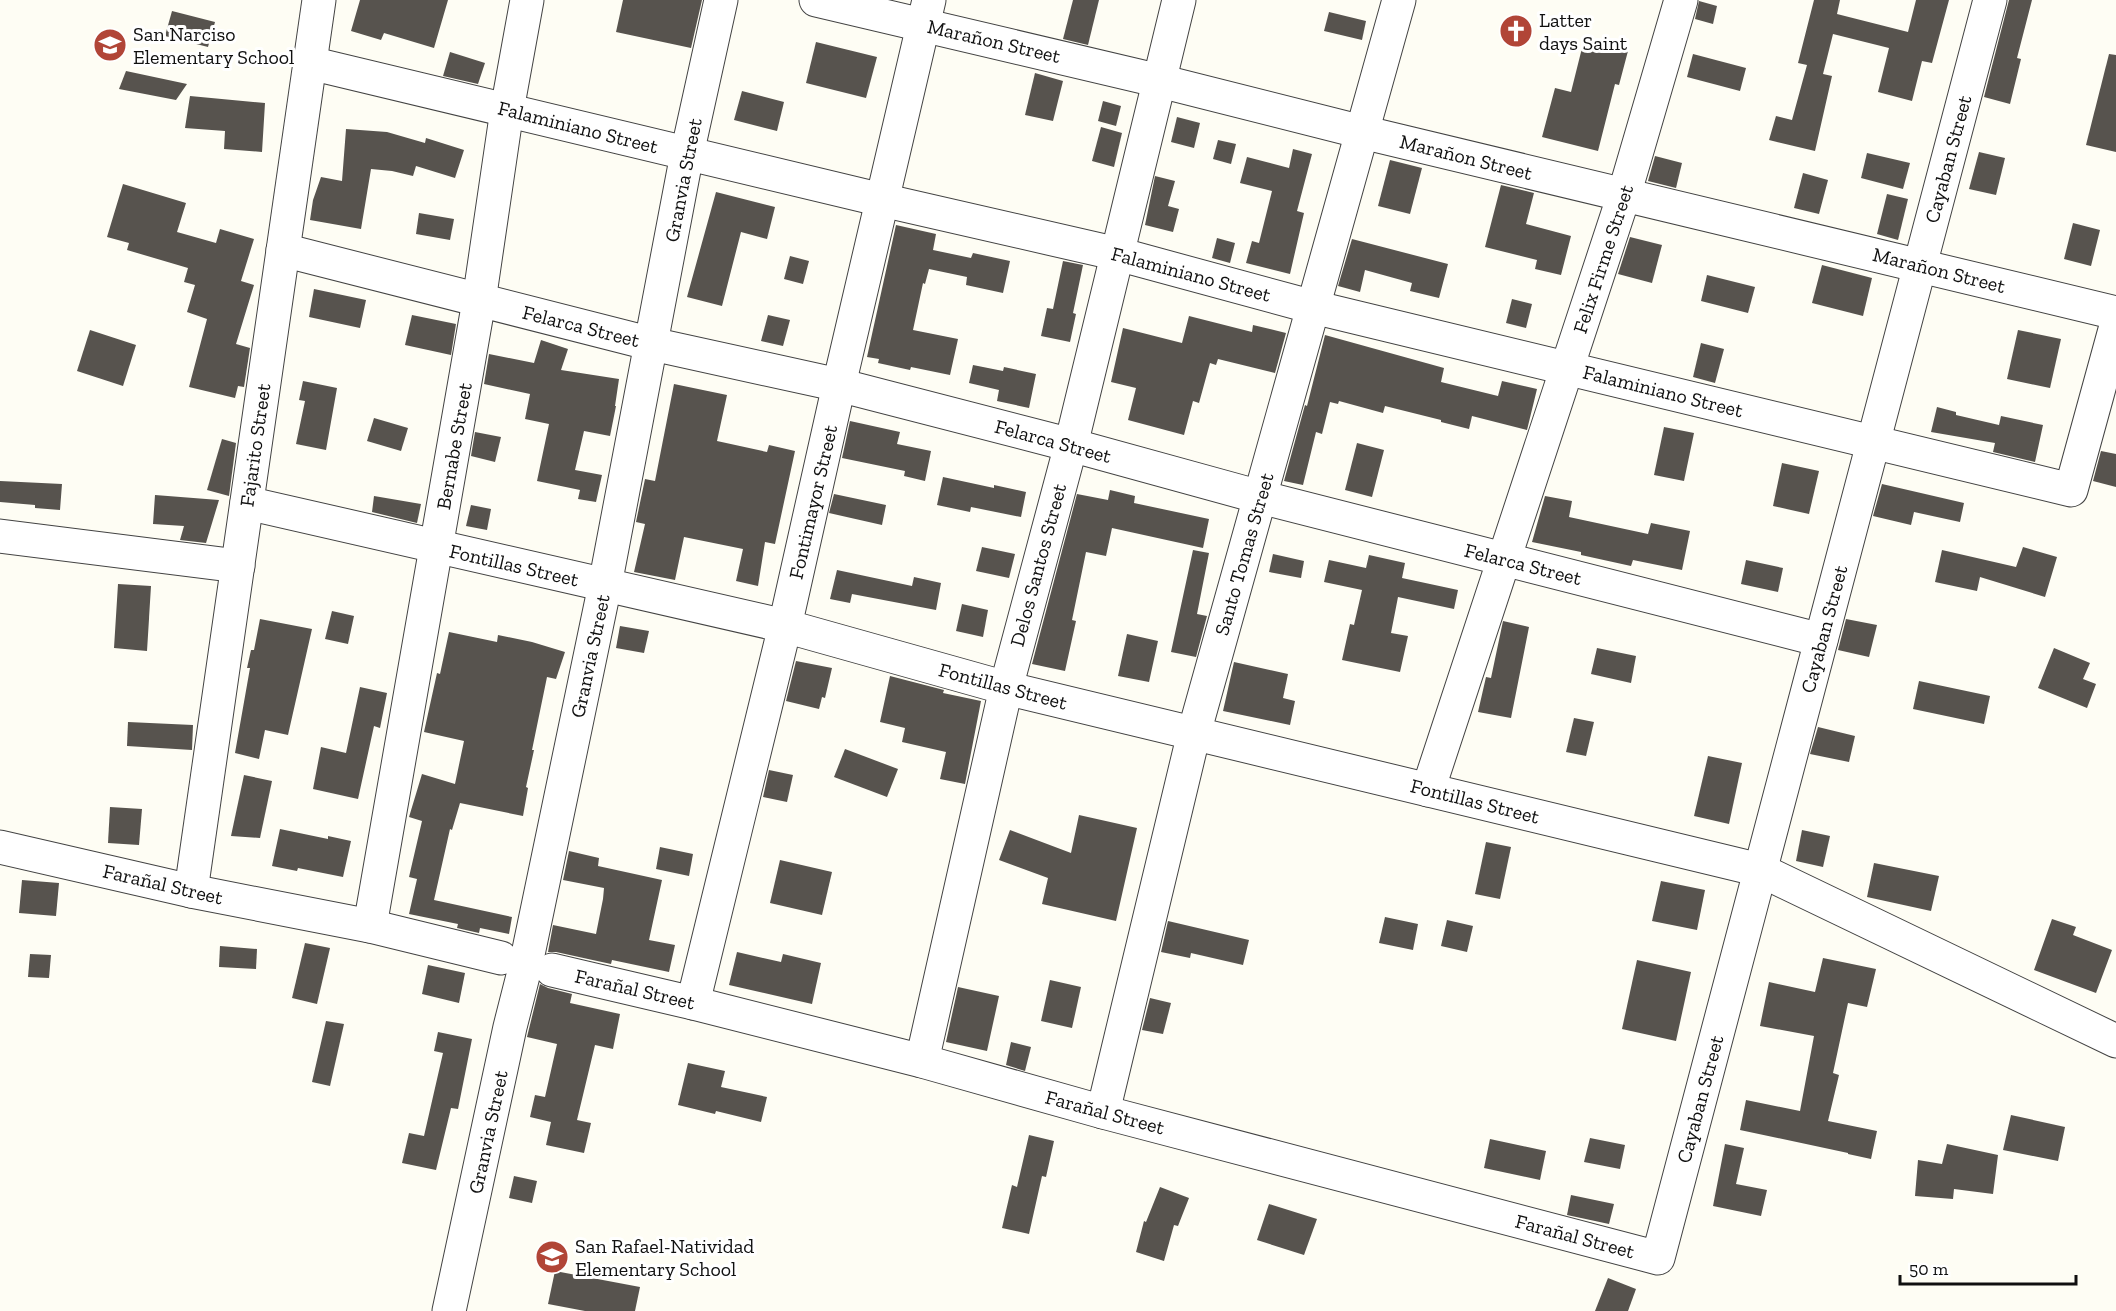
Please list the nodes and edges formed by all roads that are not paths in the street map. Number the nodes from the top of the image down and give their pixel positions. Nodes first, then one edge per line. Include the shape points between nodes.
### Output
1 (319, 0) edge
2 (527, 0) edge
3 (721, 0) edge
4 (816, 0) edge
5 (1179, 0) edge
6 (1399, 0) edge
7 (1681, 0) edge
8 (1990, 0) edge
9 (926, 12) edge
10 (310, 63) junction
11 (1160, 81) junction
12 (507, 110) junction
13 (1362, 132) junction
14 (687, 154) junction
15 (1624, 195) junction
16 (882, 200) junction
17 (283, 250) junction
18 (1118, 254) junction
19 (1920, 266) junction
20 (479, 301) junction
21 (1313, 307) junction
22 (2116, 313) edge
23 (2116, 326) edge
24 (652, 344) junction
25 (1568, 368) junction
26 (839, 385) junction
27 (1873, 442) junction
28 (1071, 445) junction
29 (1260, 498) junction
30 (246, 503) junction
31 (0, 536) edge
32 (437, 547) junction
33 (1504, 559) junction
34 (238, 566) junction
35 (605, 585) junction
36 (785, 626) junction
37 (1821, 640) junction
38 (1006, 687) junction
39 (1194, 733) junction
40 (1428, 790) junction
41 (0, 846) edge
42 (1760, 870) junction
43 (191, 891) junction
44 (370, 926) junction
45 (501, 958) dead end
46 (552, 970) dead end
47 (693, 1003) junction
48 (2116, 1041) edge
49 (922, 1061) junction
50 (1103, 1112) junction
51 (1658, 1258) joint
52 (449, 1311) edge

1 - 10 street, Fajarito Street
2 - 12 street, Bernabe Street
3 - 14 street, Granvia Street
4 - 9 street, Marañon Street
5 - 11 street, Delos Santos Street
6 - 13 street, Santo Tomas Street
7 - 15 street, Felix Firme Street
8 - 19 street, Cayaban Street
9 - 11 street, Marañon Street
9 - 16 street, Fontimayor Street
10 - 12 street, Falaminiano Street
10 - 17 street, Fajarito Street
11 - 13 street, Marañon Street
11 - 18 street, Delos Santos Street
12 - 14 street, Falaminiano Street
12 - 20 street, Bernabe Street
13 - 15 street, Marañon Street
13 - 21 street, Santo Tomas Street
14 - 16 street, Falaminiano Street
14 - 24 street, Granvia Street
15 - 19 street, Marañon Street
15 - 25 street, Felix Firme Street
16 - 18 street, Falaminiano Street
16 - 26 street, Fontimayor Street
17 - 20 street, Felarca Street
17 - 30 street, Fajarito Street
18 - 21 street, Falaminiano Street
18 - 28 street, Delos Santos Street
19 - 22 street, Marañon Street
19 - 27 street, Cayaban Street
20 - 24 street, Felarca Street
20 - 32 street, Bernabe Street
21 - 25 street, Falaminiano Street
21 - 29 street, Santo Tomas Street
23 - 27 street, Falaminiano Street via 2071,490
24 - 26 street, Felarca Street
24 - 35 street, Granvia Street
25 - 27 street, Falaminiano Street
25 - 33 street, Felix Firme Street
26 - 28 street, Felarca Street
26 - 36 street, Fontimayor Street
27 - 37 street, Cayaban Street
28 - 29 street, Felarca Street
28 - 38 street, Delos Santos Street
29 - 33 street, Felarca Street
29 - 39 street, Santo Tomas Street
30 - 32 street, Fontillas Street
30 - 34 street, Fajarito Street
31 - 34 street
32 - 35 street, Fontillas Street
32 - 44 street, Bernabe Street
33 - 37 street, Felarca Street
33 - 40 street, Felix Firme Street
34 - 43 street, Fajarito Street
35 - 36 street, Fontillas Street
35 - 52 street, Granvia Street
36 - 38 street, Fontillas Street
36 - 47 street, Fontimayor Street
37 - 42 street, Cayaban Street
38 - 39 street, Fontillas Street
38 - 49 street, Delos Santos Street
39 - 40 street, Fontillas Street
39 - 50 street, Santo Tomas Street
40 - 42 street, Fontillas Street
41 - 43 street, Farañal Street
42 - 48 street, Fontillas Street
42 - 51 street, Cayaban Street
43 - 44 street, Farañal Street
44 - 45 street, Farañal Street
46 - 47 street, Farañal Street
47 - 49 street, Farañal Street
49 - 50 street, Farañal Street
50 - 51 street, Farañal Street

